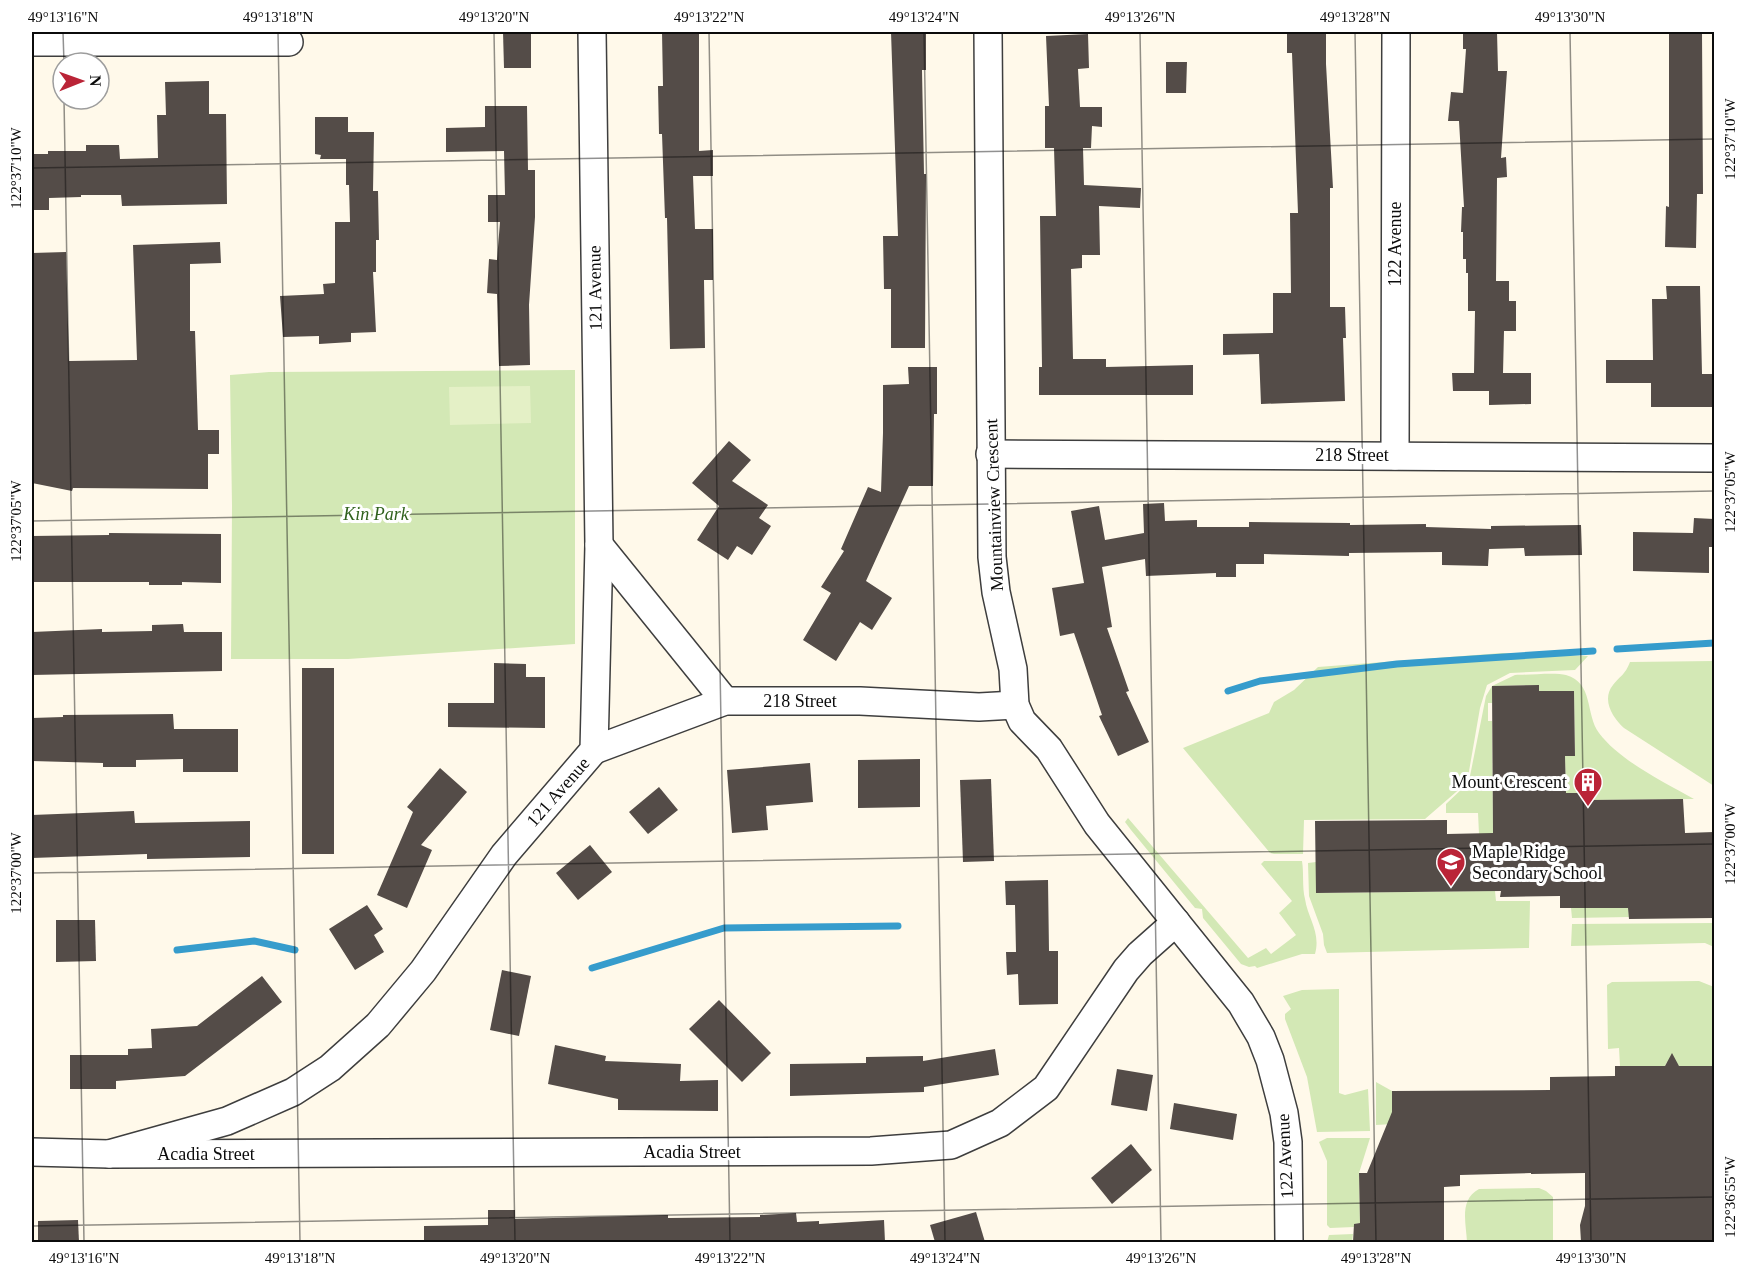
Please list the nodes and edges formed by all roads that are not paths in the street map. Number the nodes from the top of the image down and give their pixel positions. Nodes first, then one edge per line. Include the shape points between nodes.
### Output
1 (592, 32) edge
2 (988, 32) edge
3 (1396, 32) edge
4 (32, 42) edge
5 (289, 42) dead end
6 (990, 454) junction
7 (1395, 456) junction
8 (1714, 458) edge
9 (599, 545) junction
10 (725, 701) junction
11 (1015, 705) junction
12 (594, 750) junction
13 (1176, 922) junction
14 (423, 970) joint
15 (32, 1152) edge
16 (109, 1154) junction
17 (1289, 1242) edge

1 - 9 street, 121 Avenue
2 - 6 street, Mountainview Crescent
3 - 7 street, 122 Avenue
4 - 5 street
6 - 7 street, 218 Street
6 - 11 street, Mountainview Crescent via 994,575 1013,669
7 - 8 street, 218 Street
9 - 10 street
9 - 12 street, 121 Avenue
10 - 11 street, 218 Street
10 - 12 street, 218 Street
11 - 13 street, Mountainview Crescent via 1026,727 1049,749 1097,824
12 - 14 street, 121 Avenue via 504,855
13 - 16 street, Acadia Street via 1126,970 1046,1088 1000,1123 951,1144 871,1151
13 - 17 street, 122 Avenue via 1241,1003 1270,1060 1288,1143
14 - 16 street, Acadia Street via 378,1025 330,1068 293,1092 227,1121
15 - 16 street, Acadia Street

